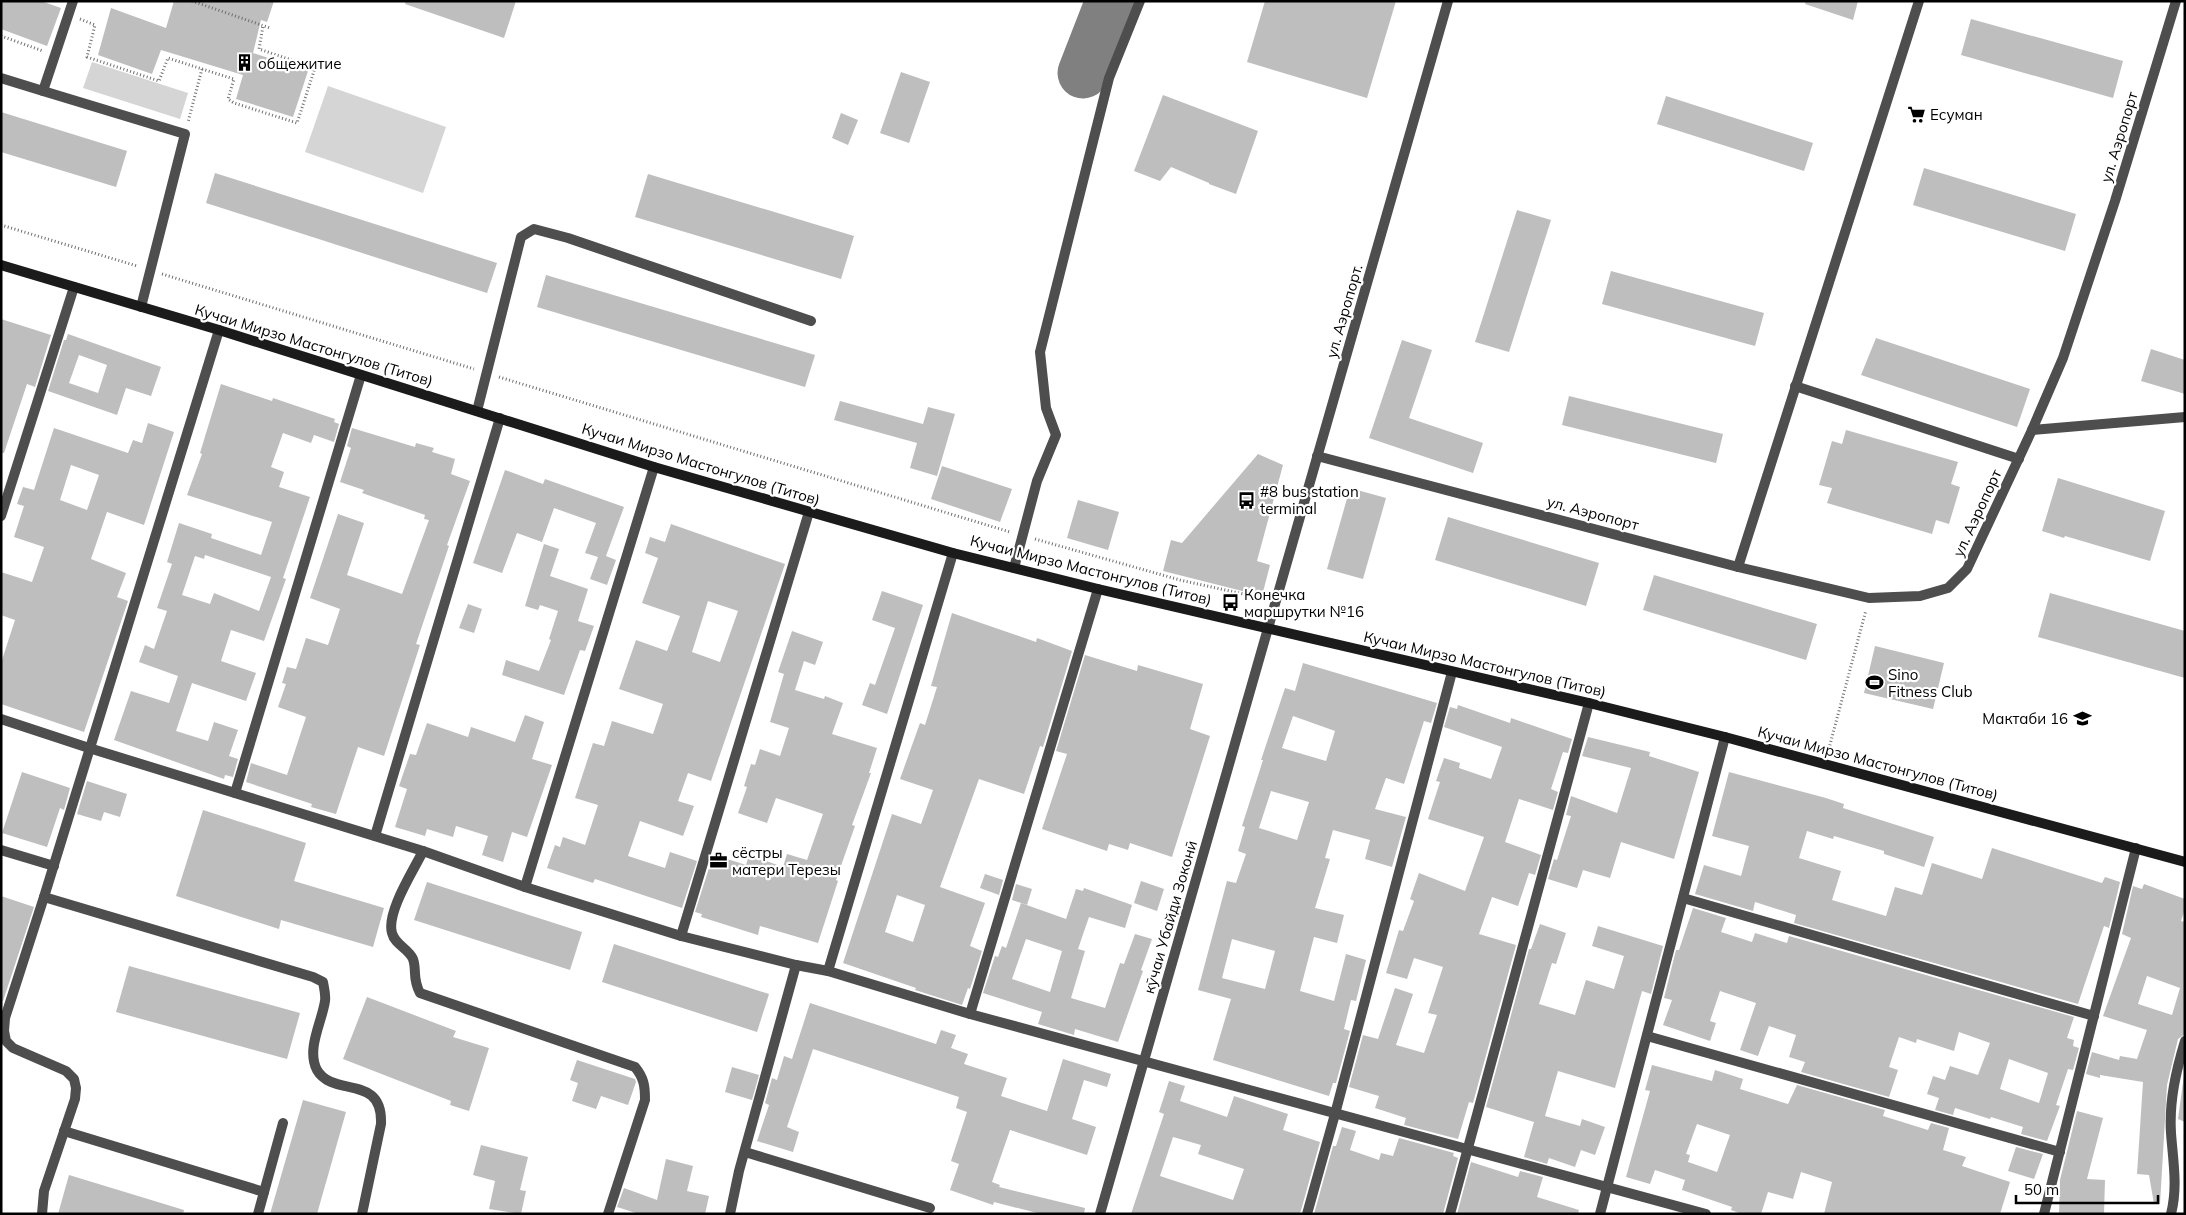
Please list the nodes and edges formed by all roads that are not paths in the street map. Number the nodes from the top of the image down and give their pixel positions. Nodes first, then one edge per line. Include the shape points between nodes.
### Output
1 (74, 1) edge
2 (1140, 1) edge
3 (1448, 1) edge
4 (1919, 1) edge
5 (2176, 1) edge
6 (1, 78) edge
7 (43, 91) junction
8 (1, 265) edge
9 (74, 287) junction
10 (141, 307) junction
11 (811, 320) dead end
12 (219, 330) junction
13 (361, 375) junction
14 (1795, 386) junction
15 (477, 411) junction
16 (2185, 417) edge
17 (500, 418) junction
18 (2032, 430) junction
19 (1317, 456) junction
20 (2019, 459) junction
21 (654, 467) junction
22 (809, 512) junction
23 (1, 516) edge
24 (954, 553) junction
25 (1738, 567) junction
26 (1014, 568) junction
27 (1098, 589) junction
28 (1268, 629) junction
29 (1452, 672) junction
30 (1589, 703) junction
31 (1, 719) edge
32 (1725, 737) junction
33 (89, 748) junction
34 (235, 793) junction
35 (375, 836) junction
36 (2136, 848) junction
37 (1, 850) edge
38 (423, 851) junction
39 (2185, 862) edge
40 (54, 866) junction
41 (525, 887) junction
42 (44, 897) junction
43 (1683, 898) junction
44 (681, 936) junction
45 (796, 965) junction
46 (828, 972) junction
47 (970, 1014) junction
48 (2094, 1016) junction
49 (1646, 1036) junction
50 (2185, 1041) edge
51 (1144, 1061) junction
52 (1335, 1114) junction
53 (283, 1123) dead end
54 (64, 1131) junction
55 (1466, 1150) junction
56 (745, 1152) junction
57 (2060, 1152) junction
58 (1607, 1186) junction
59 (264, 1192) junction
60 (930, 1208) dead end
61 (42, 1214) edge
62 (258, 1214) edge
63 (362, 1214) edge
64 (608, 1214) edge
65 (730, 1214) edge
66 (1100, 1214) edge
67 (1307, 1214) edge
68 (1450, 1214) edge
69 (1600, 1214) edge
70 (1706, 1214) edge
71 (2044, 1214) edge
72 (2171, 1214) edge

1 - 7 street
2 - 26 street via 1109,78 1040,352 1046,408 1056,435 1037,481
3 - 19 street, ул. Аэропорт.
4 - 14 street
5 - 18 street, ул. Аэропорт via 2063,358
6 - 7 street
7 - 10 street via 185,134
8 - 9 street, Кучаи Мирзо Мастонгулов (Титов)
9 - 10 street, Кучаи Мирзо Мастонгулов (Титов)
9 - 23 street
10 - 12 street, Кучаи Мирзо Мастонгулов (Титов)
11 - 15 street via 534,229 521,237
12 - 13 street, Кучаи Мирзо Мастонгулов (Титов)
12 - 33 street
13 - 15 street, Кучаи Мирзо Мастонгулов (Титов)
13 - 34 street
14 - 20 street
14 - 25 street
15 - 17 street, Кучаи Мирзо Мастонгулов (Титов)
16 - 18 street
17 - 21 street, Кучаи Мирзо Мастонгулов (Титов)
17 - 35 street
18 - 20 street, ул. Аэропорт
19 - 25 street, ул. Аэропорт
19 - 28 street, ул. Аэропорт.
20 - 25 street, ул. Аэропорт via 1967,569 1948,588 1920,596 1869,598
21 - 22 street, Кучаи Мирзо Мастонгулов (Титов)
21 - 41 street
22 - 24 street, Кучаи Мирзо Мастонгулов (Титов)
22 - 44 street
24 - 26 street, Кучаи Мирзо Мастонгулов (Титов)
24 - 46 street
26 - 27 street, Кучаи Мирзо Мастонгулов (Титов)
27 - 28 street, Кучаи Мирзо Мастонгулов (Титов)
27 - 47 street
28 - 29 street, Кучаи Мирзо Мастонгулов (Титов)
28 - 51 street, кӯчаи Убайди Зоконӣ
29 - 30 street, Кучаи Мирзо Мастонгулов (Титов)
29 - 52 street
30 - 32 street, Кучаи Мирзо Мастонгулов (Титов)
30 - 55 street
31 - 33 street
32 - 36 street, Кучаи Мирзо Мастонгулов (Титов)
32 - 43 street
33 - 34 street
33 - 40 street
34 - 35 street
35 - 38 street
36 - 39 street, Кучаи Мирзо Мастонгулов (Титов)
36 - 48 street
37 - 40 street
38 - 41 street
38 - 64 street via 393,911 390,924 395,940 408,950 414,962 415,982 420,993 635,1067 642,1076 645,1100
40 - 42 street
41 - 44 street
42 - 54 street via 5,1018 4,1031 6,1041 13,1048 66,1071 74,1080 75,1099
42 - 63 street via 323,982 326,1000 314,1047 318,1071 327,1080 364,1092 377,1100 381,1111
43 - 48 street
43 - 49 street
44 - 45 street
45 - 46 street
45 - 56 street
46 - 47 street
47 - 51 street
48 - 57 street
49 - 57 street
49 - 58 street
50 - 72 street via 2172,1090 2171,1131 2176,1181
51 - 52 street
51 - 66 street, кӯчаи Убайди Зоконӣ
52 - 55 street
52 - 67 street
53 - 59 street
54 - 59 street
54 - 61 street via 44,1191
55 - 58 street
55 - 68 street
56 - 60 street
56 - 65 street
57 - 71 street
58 - 69 street
58 - 70 street
59 - 62 street

